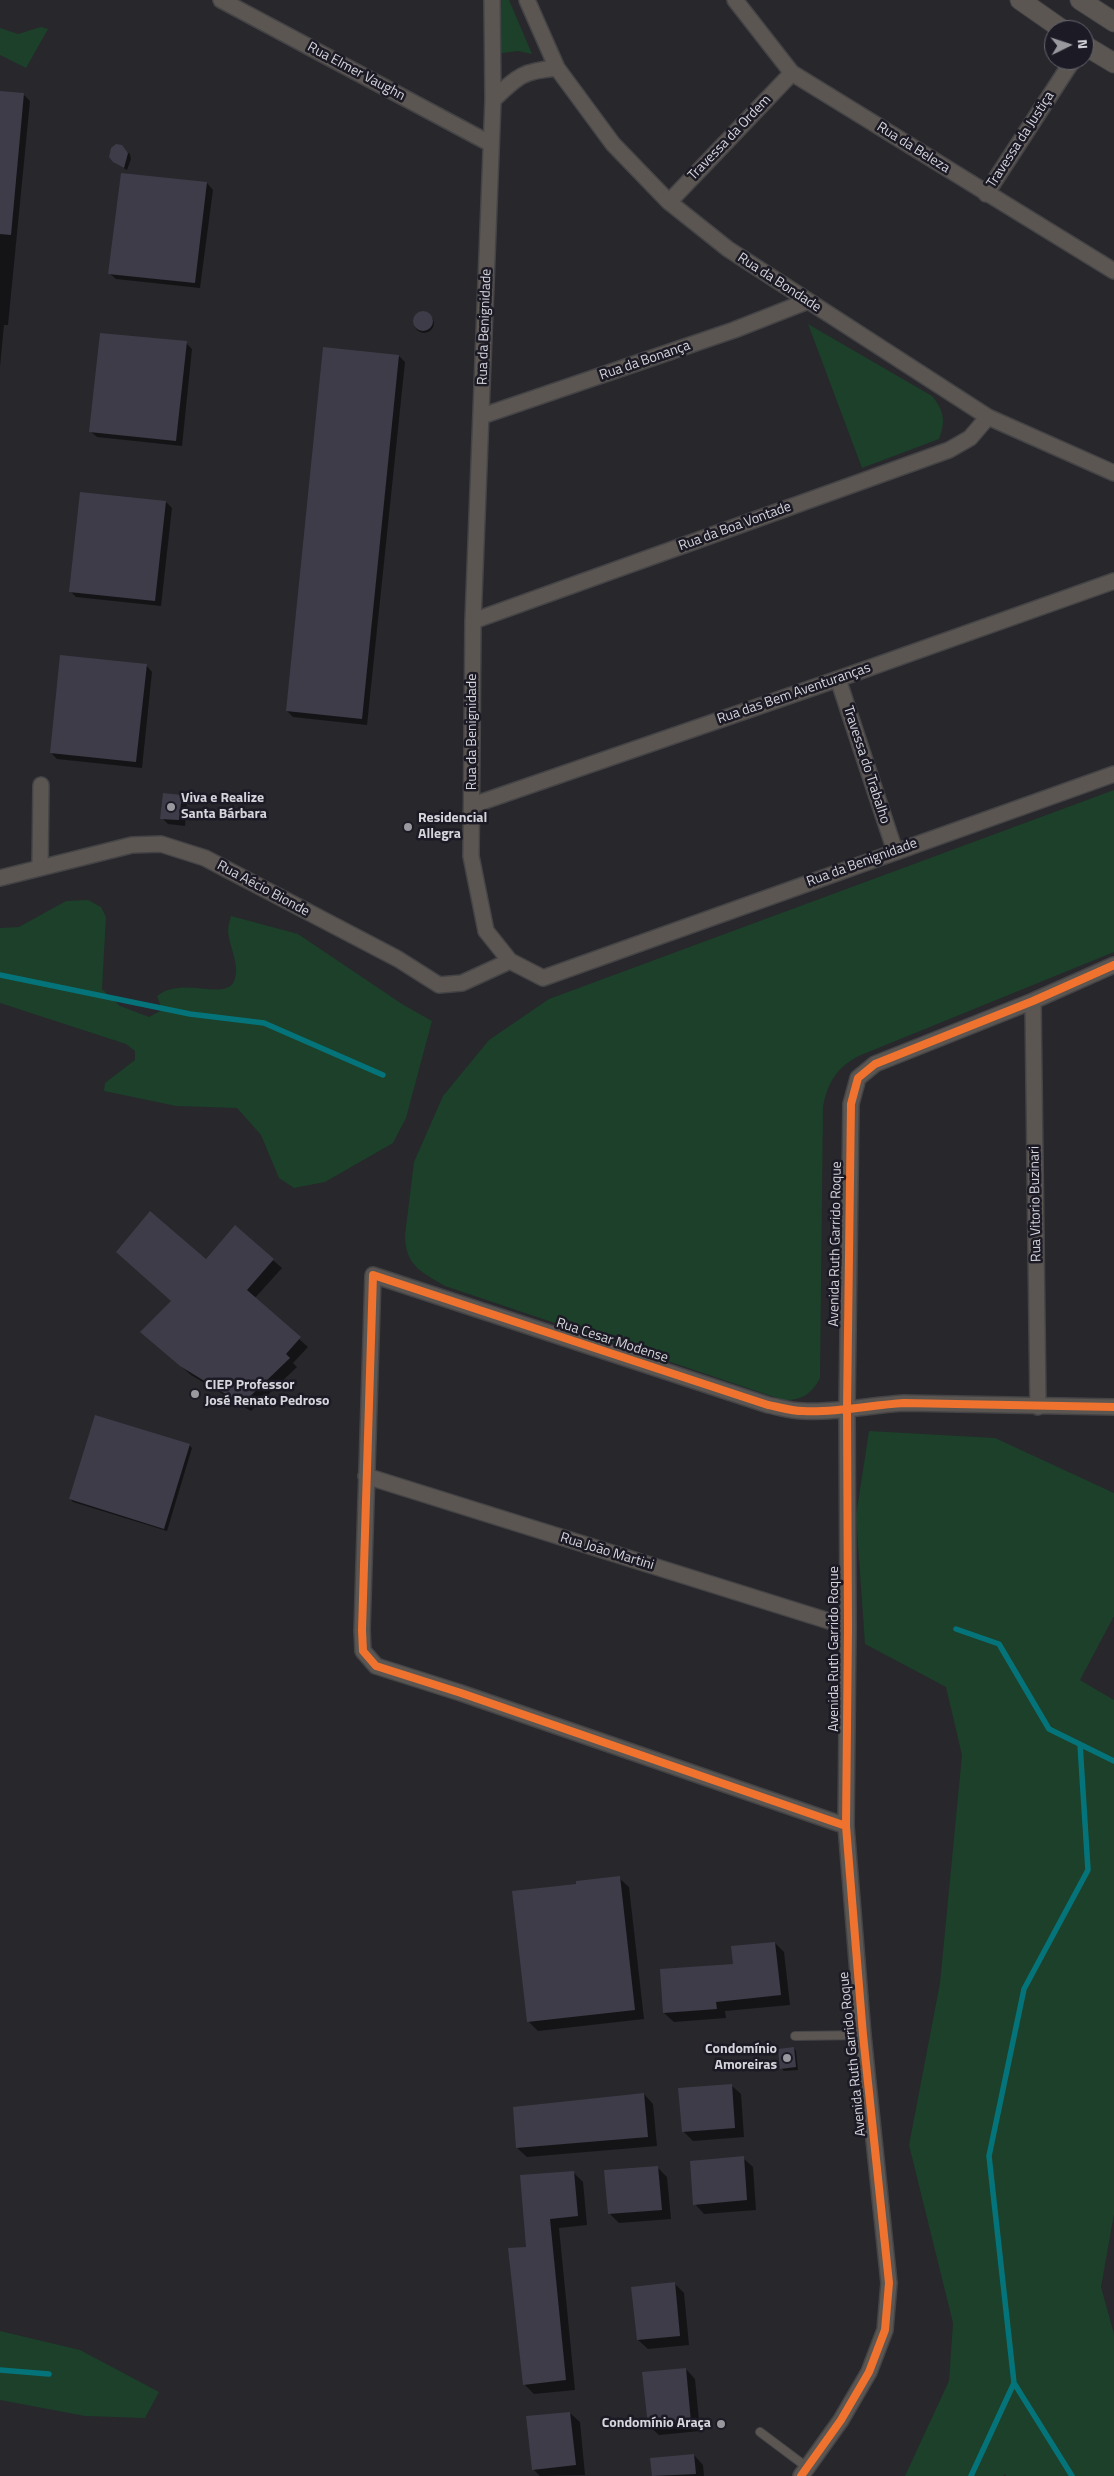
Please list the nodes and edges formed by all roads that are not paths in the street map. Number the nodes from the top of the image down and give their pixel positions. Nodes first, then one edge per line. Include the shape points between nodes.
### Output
1 (221, 0) edge
2 (492, 0) edge
3 (527, 0) edge
4 (735, 0) edge
5 (1020, 0) edge
6 (1080, 0) edge
7 (1049, 20) edge
8 (1114, 22) edge
9 (1094, 51) edge
10 (1114, 63) edge
11 (557, 68) junction
12 (1067, 70) edge
13 (792, 73) junction
14 (493, 100) junction
15 (491, 144) junction
16 (986, 194) junction
17 (669, 202) junction
18 (1114, 271) edge
19 (808, 301) junction
20 (482, 416) junction
21 (988, 417) junction
22 (1114, 473) edge
23 (1114, 581) edge
24 (473, 621) junction
25 (838, 679) junction
26 (1114, 774) edge
27 (41, 784) dead end
28 (473, 805) junction
29 (895, 851) junction
30 (40, 868) junction
31 (0, 878) edge
32 (510, 961) junction
33 (1114, 965) edge
34 (1033, 1001) junction
35 (1038, 1406) junction
36 (1114, 1407) edge
37 (847, 1408) junction
38 (366, 1476) junction
39 (848, 1627) junction
40 (846, 1826) junction
41 (863, 2035) junction
42 (795, 2036) dead end
43 (760, 2432) dead end
44 (804, 2472) edge

1 - 15 street, Rua Elmer Vaughn
2 - 14 street, Rua da Benignidade
3 - 11 street, Rua da Bondade
4 - 13 street, Rua da Beleza
5 - 7 street
6 - 8 street
9 - 10 street
11 - 14 street via 532,70 516,78
11 - 17 street, Rua da Bondade via 613,144
12 - 16 street, Travessa da Justiça
13 - 16 street, Rua da Beleza
13 - 17 street, Travessa da Ordem
14 - 15 street, Rua da Benignidade
15 - 20 street, Rua da Benignidade
16 - 18 street, Rua da Beleza
17 - 19 street, Rua da Bondade via 728,249
19 - 20 street, Rua da Bonança via 734,330
19 - 21 street, Rua da Bondade
20 - 24 street, Rua da Benignidade
21 - 22 street, Rua da Bondade
21 - 24 street, Rua da Boa Vontade via 970,438 949,450
23 - 25 street, Rua das Bem Aventuranças
24 - 28 street, Rua da Benignidade
25 - 28 street, Rua das Bem Aventuranças
25 - 29 street, Travessa do Trabalho
26 - 29 street, Rua da Benignidade
27 - 30 street
28 - 32 street, Rua da Benignidade via 471,856 486,932
29 - 32 street, Rua da Benignidade via 543,978
30 - 31 street, Rua Aécio Bionde
30 - 32 street, Rua Aécio Bionde via 132,845 160,844 205,858 398,959 440,985 462,983
33 - 34 street, Avenida Ruth Garrido Roque
34 - 35 street, Rua Vitorio Buzinari
34 - 37 street, Avenida Ruth Garrido Roque via 876,1064 858,1078 850,1104
35 - 36 street, Rua Cesar Modense
35 - 37 street, Rua Cesar Modense via 904,1403
37 - 38 street, Rua Cesar Modense via 800,1411 768,1405 373,1275
37 - 39 street, Avenida Ruth Garrido Roque
38 - 39 street, Rua João Martini
38 - 40 street via 363,1651 376,1666
39 - 40 street, Avenida Ruth Garrido Roque
40 - 41 street, Avenida Ruth Garrido Roque
41 - 42 lane
41 - 44 street, Avenida Ruth Garrido Roque via 889,2283 885,2330 869,2372 841,2420
43 - 44 lane

